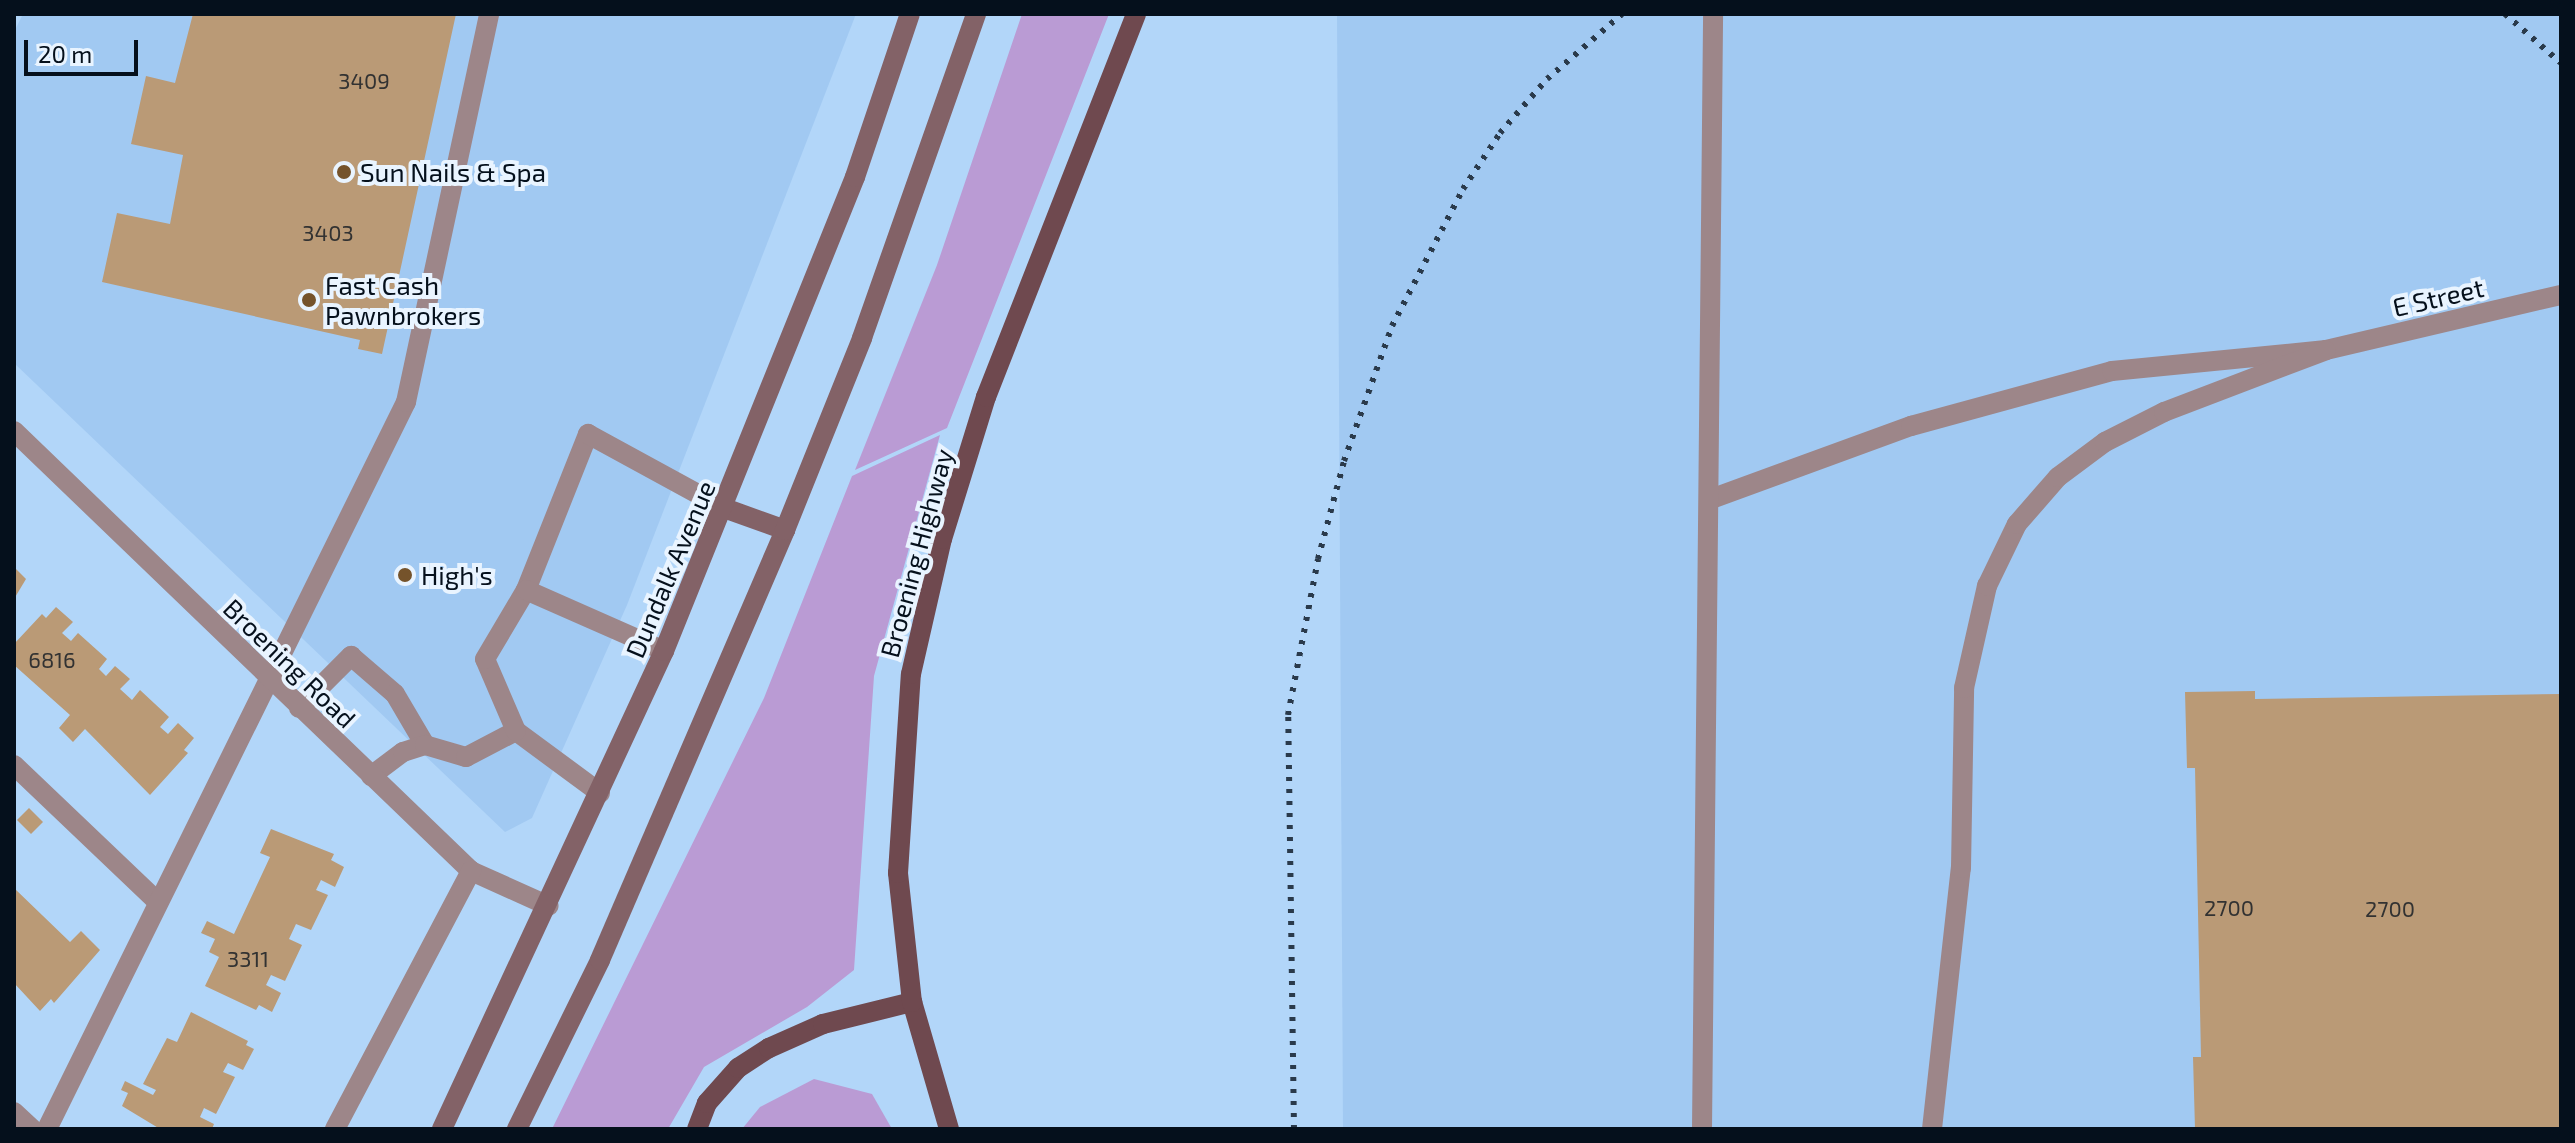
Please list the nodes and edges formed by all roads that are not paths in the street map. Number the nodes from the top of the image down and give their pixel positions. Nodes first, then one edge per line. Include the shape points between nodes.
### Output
1 (489, 14) edge
2 (910, 14) edge
3 (976, 14) edge
4 (1136, 14) edge
5 (1713, 14) edge
6 (2561, 295) edge
7 (2326, 350) junction
8 (14, 431) edge
9 (1711, 499) junction
10 (724, 508) junction
11 (785, 530) junction
12 (526, 590) junction
13 (664, 651) junction
14 (266, 676) junction
15 (299, 708) junction
16 (516, 731) junction
17 (425, 745) junction
18 (14, 765) edge
19 (371, 776) junction
20 (600, 793) junction
21 (471, 871) junction
22 (156, 900) junction
23 (549, 906) junction
24 (912, 1002) junction
25 (14, 1112) edge
26 (32, 1129) edge
27 (47, 1129) edge
28 (335, 1129) edge
29 (442, 1129) edge
30 (517, 1129) edge
31 (697, 1129) edge
32 (949, 1129) edge
33 (1702, 1129) edge
34 (1932, 1129) edge

1 - 14 street via 406,402
2 - 10 main road, Dundalk Avenue via 855,177
3 - 11 main road via 862,338
4 - 24 main road, Broening Highway via 986,397 942,539 911,674 898,873
5 - 9 street
6 - 7 street, E Street
7 - 9 street via 2112,371 1911,426
7 - 34 street via 2164,412 2105,442 2058,477 2017,524 1987,586 1964,688 1961,868
8 - 14 street, Broening Road
9 - 33 street
10 - 11 main road
10 - 12 street via 588,434
10 - 13 main road, Dundalk Avenue
11 - 30 main road via 600,960
12 - 13 street
12 - 16 street via 485,659
13 - 20 main road, Dundalk Avenue
14 - 15 street, Broening Road
14 - 22 street
15 - 17 street via 351,656 395,694
15 - 19 street, Broening Road
16 - 17 street via 466,757
16 - 20 street
17 - 19 street via 403,752
18 - 22 street
19 - 21 street, Broening Road
20 - 23 main road, Dundalk Avenue
21 - 23 street, Broening Road
21 - 28 street
22 - 27 street
23 - 29 main road, Dundalk Avenue
24 - 31 main road via 823,1024 769,1048 738,1068 707,1103
24 - 32 main road, Broening Highway
25 - 26 street

